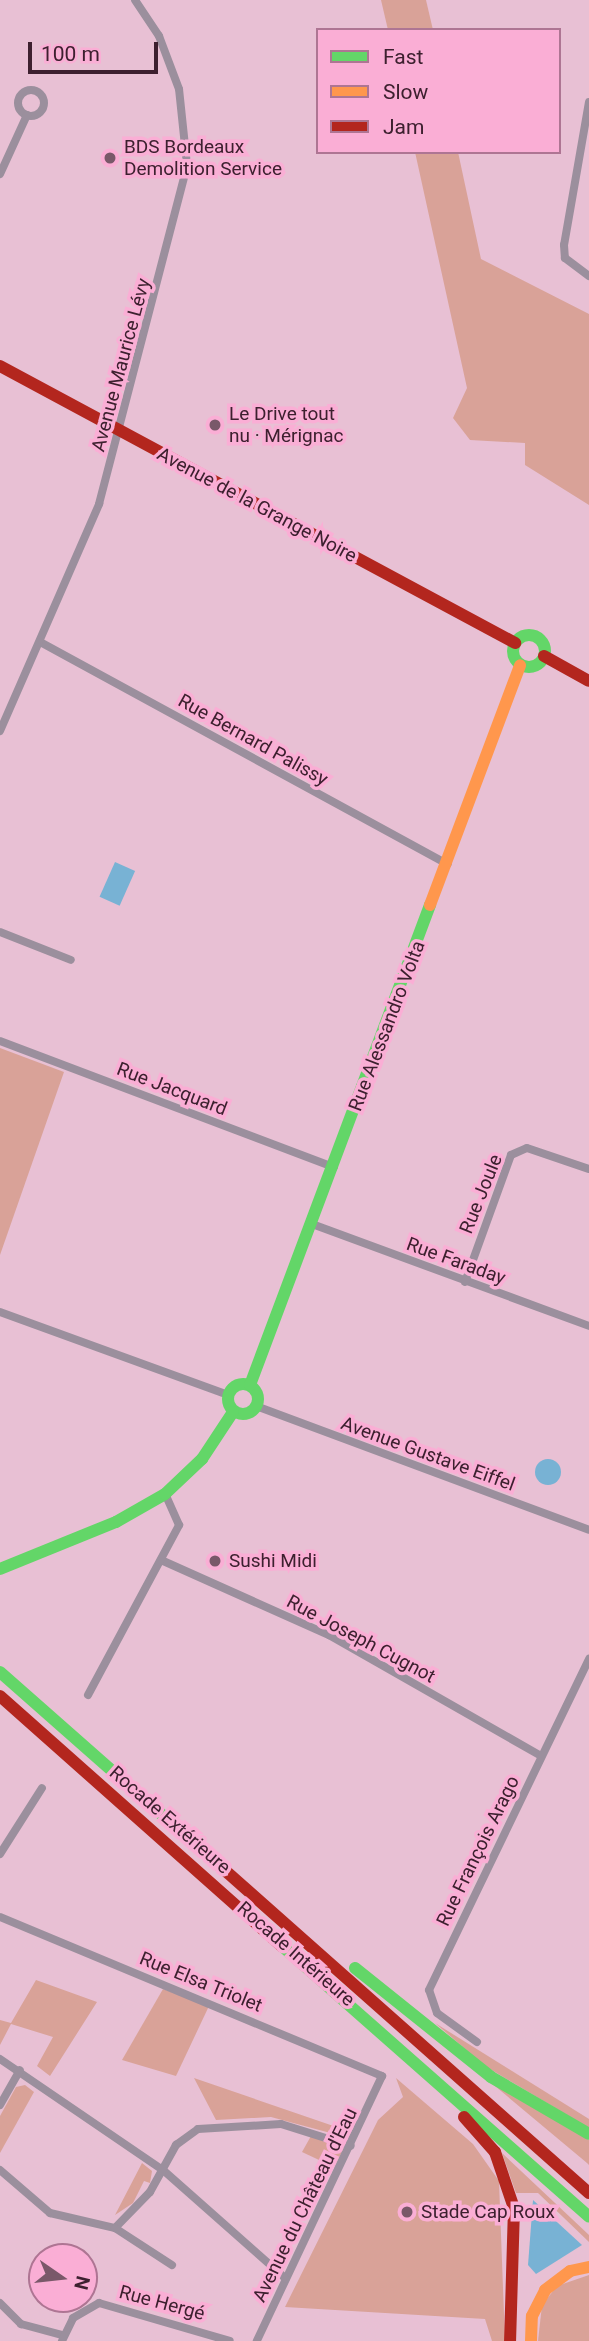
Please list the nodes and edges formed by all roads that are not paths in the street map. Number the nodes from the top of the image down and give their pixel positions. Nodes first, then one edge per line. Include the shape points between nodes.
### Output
1 (135, 0) edge
2 (589, 102) edge
3 (27, 115) dead end
4 (0, 174) edge
5 (589, 276) edge
6 (0, 366) edge
7 (120, 431) junction
8 (42, 643) junction
9 (515, 643) junction
10 (544, 656) junction
11 (520, 665) junction
12 (589, 681) edge
13 (0, 731) edge
14 (448, 864) junction
15 (0, 932) edge
16 (71, 960) dead end
17 (0, 1041) edge
18 (334, 1167) junction
19 (589, 1169) edge
20 (312, 1224) junction
21 (465, 1282) junction
22 (0, 1312) edge
23 (589, 1326) edge
24 (250, 1385) junction
25 (228, 1395) junction
26 (257, 1406) junction
27 (233, 1412) junction
28 (165, 1493) junction
29 (589, 1530) edge
30 (161, 1560) junction
31 (0, 1569) edge
32 (589, 1659) edge
33 (0, 1672) edge
34 (88, 1695) dead end
35 (0, 1696) edge
36 (541, 1756) junction
37 (42, 1788) dead end
38 (0, 1854) edge
39 (0, 1917) edge
40 (308, 1940) junction
41 (477, 2042) dead end
42 (0, 2059) edge
43 (20, 2070) junction
44 (428, 2070) junction
45 (382, 2083) joint
46 (0, 2105) edge
47 (589, 2134) edge
48 (351, 2146) junction
49 (0, 2170) edge
50 (163, 2170) junction
51 (589, 2193) edge
52 (589, 2217) edge
53 (115, 2228) junction
54 (172, 2265) dead end
55 (589, 2267) edge
56 (286, 2279) junction
57 (0, 2303) edge
58 (62, 2338) edge
59 (230, 2341) edge
60 (257, 2341) edge
61 (510, 2341) edge
62 (531, 2341) edge

1 - 7 street, Avenue Maurice Lévy via 171,64 188,145 174,228
2 - 5 street via 564,245 565,258
3 - 4 street
6 - 7 main road, Avenue de la Grange Noire
7 - 8 street, Avenue Maurice Lévy via 82,551
7 - 9 main road, Avenue de la Grange Noire
8 - 13 street, Avenue Maurice Lévy
8 - 14 street, Rue Bernard Palissy
9 - 10 main road, Avenue de la Grange Noire via 537,638
9 - 11 main road
10 - 11 main road via 534,666
10 - 12 main road
11 - 14 main road, Rue Alessandro Volta
14 - 18 main road, Rue Alessandro Volta
15 - 16 street
17 - 18 street, Rue Jacquard
18 - 20 main road, Rue Alessandro Volta
19 - 21 street, Rue Joule via 527,1148 512,1155
20 - 21 street, Rue Faraday
20 - 24 main road, Rue Alessandro Volta
21 - 23 street, Rue Faraday
22 - 25 street
24 - 25 main road via 237,1385
24 - 26 main road
25 - 27 main road
26 - 27 main road via 249,1413
26 - 29 street, Avenue Gustave Eiffel
27 - 28 main road via 202,1459
28 - 30 street via 179,1525
28 - 31 main road via 116,1522
30 - 34 street
30 - 36 street, Rue Joseph Cugnot via 330,1635
32 - 36 street, Rue François Arago
33 - 40 main road, Rocade Extérieure
35 - 44 main road, Rocade Intérieure
36 - 41 street, Rue François Arago via 429,1990 437,2013
37 - 38 street
39 - 45 street, Rue Elsa Triolet via 369,2067
40 - 47 main road via 323,1942 491,2077
40 - 51 main road, Rocade Extérieure
42 - 43 street
43 - 46 street
43 - 50 street
44 - 52 main road, Rocade Intérieure
44 - 61 main road via 431,2087 477,2128 507,2174 514,2208
45 - 48 street, Avenue du Château d'Eau
48 - 50 street via 293,2126 207,2127 183,2138
48 - 56 street, Avenue du Château d'Eau
49 - 53 street via 50,2213
50 - 53 street
50 - 56 street
53 - 54 street
55 - 62 main road via 570,2271 545,2290 532,2316
56 - 60 street, Avenue du Château d'Eau
57 - 58 street via 20,2324
58 - 59 street, Rue Hergé via 73,2318 99,2303

